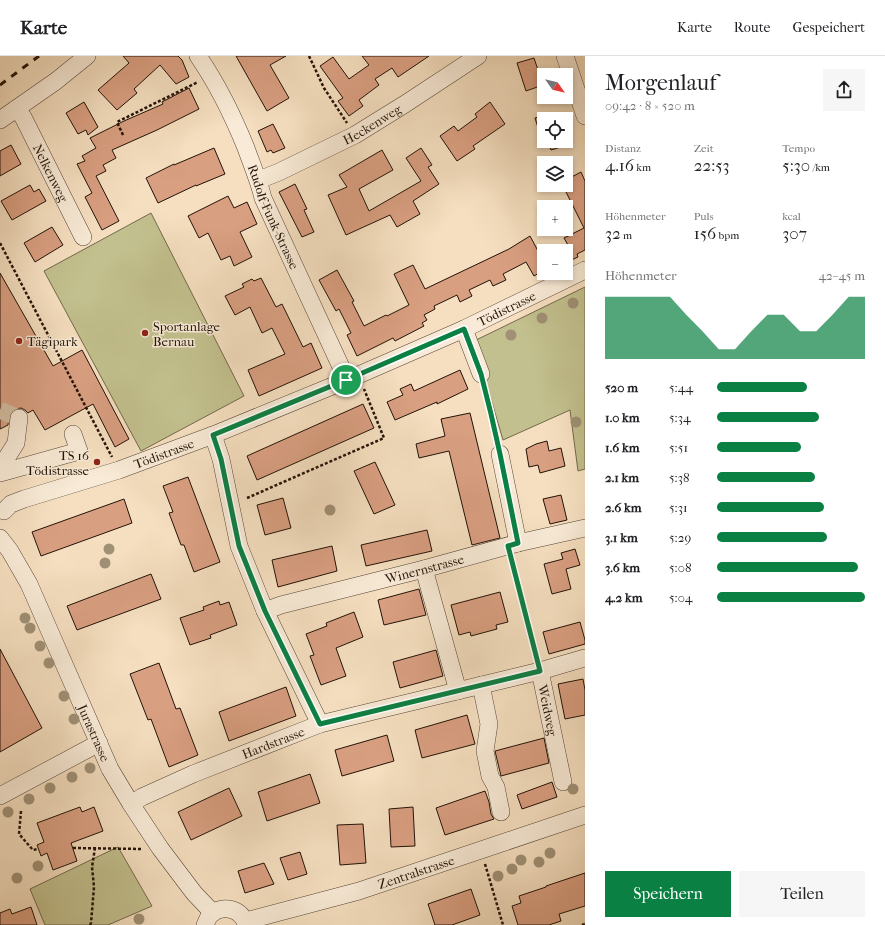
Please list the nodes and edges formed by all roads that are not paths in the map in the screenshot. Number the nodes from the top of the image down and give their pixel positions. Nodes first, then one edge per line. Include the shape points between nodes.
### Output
1 (87, 56) edge
2 (198, 56) edge
3 (478, 56) edge
4 (565, 56) edge
5 (16, 109) junction
6 (585, 116) edge
7 (0, 120) edge
8 (259, 180) junction
9 (83, 237) dead end
10 (585, 270) edge
11 (464, 329) junction
12 (481, 374) road end
13 (354, 382) junction
14 (19, 418) dead end
15 (73, 434) dead end
16 (213, 435) junction
17 (500, 454) road end
18 (0, 465) edge
19 (0, 473) edge
20 (2, 509) edge
21 (585, 528) edge
22 (0, 537) edge
23 (513, 544) junction
24 (424, 569) junction
25 (265, 611) junction
26 (585, 658) edge
27 (540, 671) junction
28 (481, 686) junction
29 (458, 691) junction
30 (320, 724) junction
31 (99, 743) junction
32 (563, 782) dead end
33 (0, 796) edge
34 (131, 804) junction
35 (501, 812) dead end
36 (585, 814) edge
37 (209, 919) edge
38 (246, 923) edge

1 - 5 street
2 - 8 street, Rudolf-Funk-Strasse via 234,118
3 - 8 street, Heckenweg via 355,135
4 - 6 street
5 - 7 street
5 - 9 street, Nelkenweg
8 - 13 street, Rudolf-Funk-Strasse via 263,198
10 - 11 street, Tödistrasse
11 - 12 street
11 - 13 street, Tödistrasse
13 - 16 street, Tödistrasse
14 - 18 street via 16,443
15 - 19 street via 79,451
16 - 20 street, Tödistrasse via 119,470 24,499
16 - 25 street via 221,459 239,546
17 - 23 street
20 - 22 street via 7,522
21 - 23 street, Winernstrasse
22 - 31 street, Jurastrasse via 29,584
23 - 24 street, Winernstrasse
24 - 25 street, Winernstrasse
24 - 29 street
25 - 30 street
26 - 27 street, Hardstrasse
27 - 28 street, Hardstrasse
27 - 32 street, Weidweg
28 - 29 street, Hardstrasse
28 - 35 street via 489,724 485,751
29 - 30 street, Hardstrasse
30 - 34 street, Hardstrasse via 193,774
31 - 33 street
31 - 34 street, Jurastrasse via 110,769
34 - 37 street, Jurastrasse via 194,893
36 - 38 street, Zentralstrasse via 359,891
37 - 38 street via 221,909 228,908 241,915

